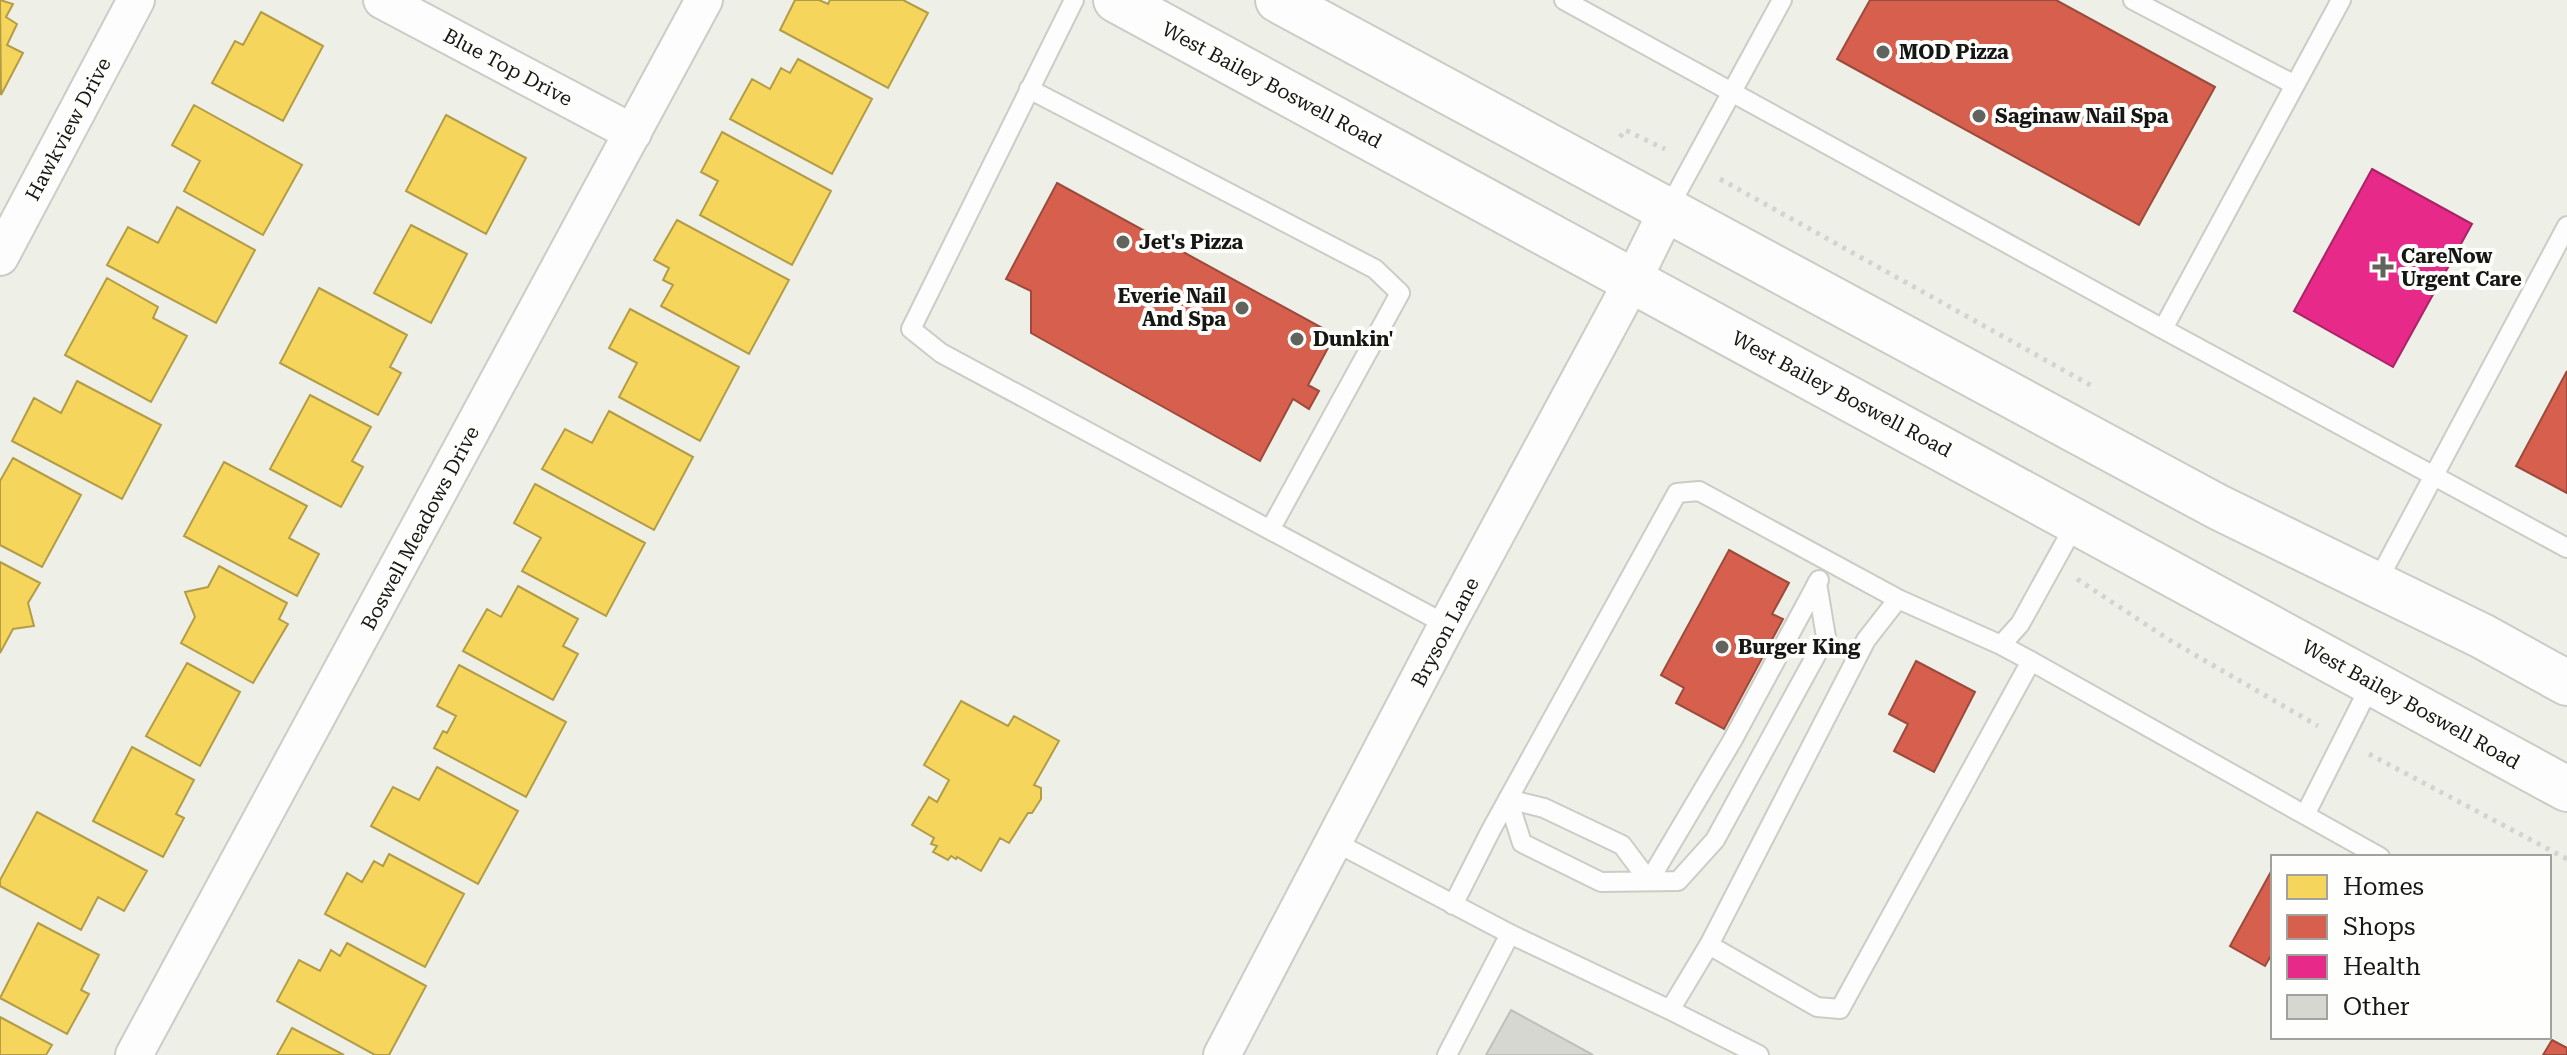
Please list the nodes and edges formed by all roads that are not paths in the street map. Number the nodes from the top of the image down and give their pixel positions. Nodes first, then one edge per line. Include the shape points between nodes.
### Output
1 (136, 0) edge
2 (382, 0) edge
3 (704, 0) edge
4 (1074, 0) edge
5 (1116, 0) edge
6 (1278, 0) edge
7 (1564, 0) edge
8 (1782, 0) edge
9 (2133, 0) edge
10 (2341, 0) edge
11 (2295, 85) junction
12 (1029, 89) junction
13 (1731, 93) junction
14 (633, 133) junction
15 (1668, 209) junction
16 (2567, 226) edge
17 (0, 257) edge
18 (1633, 280) junction
19 (2163, 329) junction
20 (2434, 476) junction
21 (2077, 521) junction
22 (1270, 530) junction
23 (2567, 548) edge
24 (1829, 561) junction
25 (1817, 583) junction
26 (2376, 584) junction
27 (1898, 599) junction
28 (1447, 625) junction
29 (2001, 645) junction
30 (2031, 661) junction
31 (2372, 682) junction
32 (2567, 683) edge
33 (2567, 789) edge
34 (1508, 799) junction
35 (2305, 815) junction
36 (1335, 842) junction
37 (2376, 855) edge
38 (1649, 881) junction
39 (1453, 905) junction
40 (1510, 934) junction
41 (1709, 945) junction
42 (1670, 1010) junction
43 (134, 1055) edge
44 (1222, 1055) edge
45 (1447, 1055) edge
46 (1759, 1055) edge

1 - 17 street, Hawkview Drive
2 - 14 street, Blue Top Drive
3 - 14 street, Boswell Meadows Drive
4 - 12 lane
5 - 18 main road, West Bailey Boswell Road
6 - 15 main road
7 - 13 lane
8 - 13 lane
9 - 11 lane
10 - 11 lane
11 - 19 lane
12 - 22 lane via 911,329 941,353
12 - 22 lane via 1375,269 1400,293
13 - 15 lane
13 - 19 lane
14 - 43 street, Boswell Meadows Drive
15 - 18 street, Bryson Lane
15 - 26 main road via 2218,507
16 - 20 lane
18 - 21 main road, West Bailey Boswell Road
18 - 28 street, Bryson Lane
19 - 20 lane
20 - 23 lane
20 - 26 lane
21 - 29 lane via 2020,624
21 - 31 main road, West Bailey Boswell Road
22 - 28 lane
24 - 25 lane
24 - 27 lane
24 - 34 lane via 1699,491 1677,493
25 - 38 lane
25 - 38 lane via 1826,637 1768,747 1715,840 1678,881
26 - 32 main road
27 - 29 lane
27 - 41 lane via 1866,640
28 - 36 street, Bryson Lane
29 - 30 lane
30 - 35 lane
30 - 41 lane via 1840,1009 1817,1007
31 - 33 main road, West Bailey Boswell Road
31 - 35 lane
34 - 38 lane via 1544,808 1622,845
34 - 38 lane via 1522,843 1601,882
34 - 39 lane
35 - 37 lane
36 - 39 lane
36 - 44 street, Bryson Lane
39 - 40 lane
40 - 42 lane
40 - 45 lane
41 - 42 lane
42 - 46 lane

